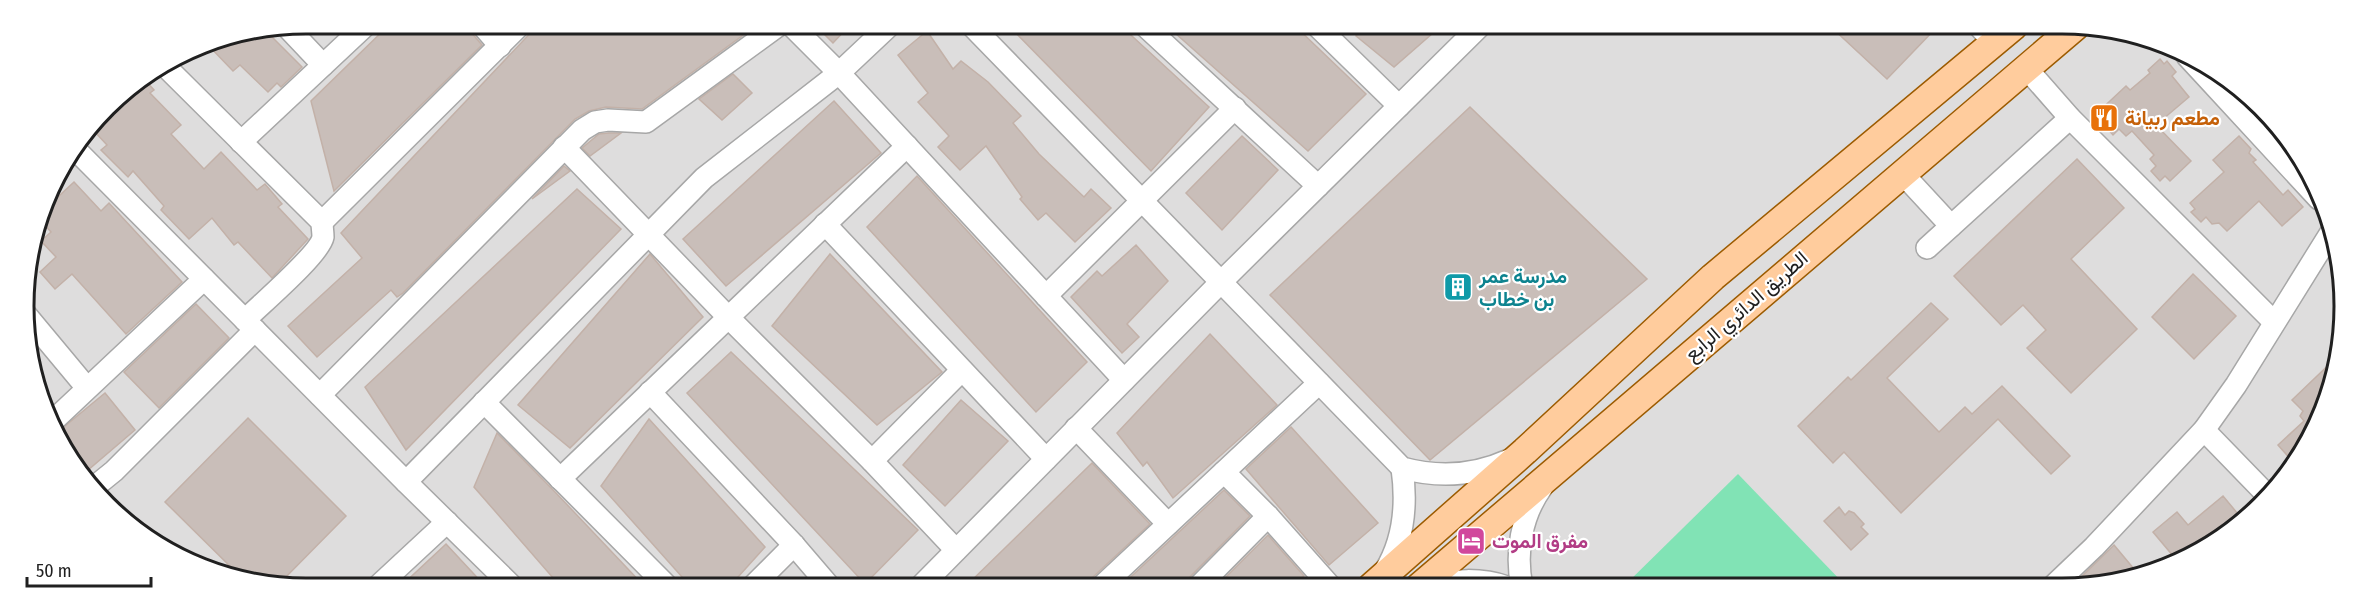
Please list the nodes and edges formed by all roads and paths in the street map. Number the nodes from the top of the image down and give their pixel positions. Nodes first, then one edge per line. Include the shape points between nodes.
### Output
1 (356, 34) edge
2 (490, 34) edge
3 (511, 34) edge
4 (767, 34) edge
5 (800, 34) edge
6 (880, 34) edge
7 (980, 34) edge
8 (1154, 34) edge
9 (1327, 34) edge
10 (1472, 34) edge
11 (1994, 34) edge
12 (2066, 34) edge
13 (294, 35) edge
14 (500, 46) junction
15 (323, 65) junction
16 (2026, 69) junction
17 (170, 71) edge
18 (839, 73) junction
19 (2204, 74) edge
20 (1399, 106) junction
21 (1235, 108) junction
22 (2070, 118) junction
23 (241, 142) junction
24 (907, 146) junction
25 (564, 147) junction
26 (79, 156) edge
27 (1902, 173) junction
28 (2305, 183) edge
29 (1318, 186) junction
30 (1142, 200) junction
31 (322, 222) junction
32 (825, 224) junction
33 (1951, 226) junction
34 (648, 234) junction
35 (2326, 240) edge
36 (1927, 248) dead end
37 (204, 279) junction
38 (1221, 282) junction
39 (1046, 296) junction
40 (729, 318) junction
41 (2274, 322) junction
42 (250, 325) junction
43 (35, 326) edge
44 (962, 371) junction
45 (1124, 380) junction
46 (1319, 383) junction
47 (87, 388) junction
48 (650, 392) junction
49 (320, 395) junction
50 (484, 402) junction
51 (58, 416) edge
52 (1076, 428) junction
53 (2204, 430) junction
54 (1525, 451) junction
55 (1046, 459) junction
56 (872, 461) junction
57 (1402, 468) junction
58 (1224, 472) junction
59 (1550, 476) junction
60 (560, 478) junction
61 (406, 482) junction
62 (99, 483) edge
63 (2263, 491) edge
64 (1268, 516) junction
65 (447, 522) junction
66 (1168, 524) junction
67 (794, 545) junction
68 (956, 550) junction
69 (386, 578) edge
70 (503, 578) edge
71 (660, 578) edge
72 (760, 578) edge
73 (823, 578) edge
74 (928, 578) edge
75 (1110, 578) edge
76 (1207, 578) edge
77 (1323, 578) edge
78 (1378, 578) edge
79 (1381, 578) edge
80 (1430, 578) edge
81 (1521, 578) edge
82 (2061, 578) edge

1 - 15 street
2 - 14 street
3 - 14 street
4 - 25 street via 646,122 595,122
5 - 18 street
6 - 18 street
7 - 30 street
8 - 21 street
9 - 20 street
10 - 20 street
11 - 54 main road, الطريق الدائري الرابع via 1713,277
12 - 16 main road, الطريق الدائري الرابع
13 - 15 street
14 - 31 street
15 - 23 street
16 - 22 street
16 - 27 main road, الطريق الدائري الرابع
17 - 23 street
18 - 24 street
18 - 34 street via 704,178
19 - 28 street
20 - 29 street
21 - 29 street
21 - 30 street
22 - 33 street
22 - 41 street
23 - 31 street
24 - 32 street
24 - 39 street
25 - 34 street
25 - 49 street
26 - 37 street
27 - 33 street
27 - 59 main road, الطريق الدائري الرابع
29 - 38 street
30 - 38 street
30 - 39 street
31 - 42 street via 320,244
32 - 40 street
32 - 44 street
33 - 36 street
34 - 40 street
34 - 50 street
35 - 41 street
37 - 42 street
37 - 47 street
38 - 45 street
38 - 46 street
39 - 45 street
40 - 48 street
40 - 56 street
41 - 53 street
42 - 49 street
42 - 62 street
43 - 47 street
44 - 55 street
44 - 56 street
45 - 52 street
46 - 57 street
46 - 58 street
47 - 51 street
48 - 60 street
48 - 67 street
49 - 61 street
50 - 60 street
50 - 61 street
52 - 55 street
52 - 66 street
53 - 63 street
53 - 82 street
54 - 57 street via 1496,466 1465,474 1433,474
54 - 79 main road, الطريق الدائري الرابع
55 - 68 street
56 - 68 street
57 - 78 street via 1403,521 1394,552
58 - 64 street
58 - 66 street
59 - 80 main road, الطريق الدائري الرابع
59 - 81 street via 1522,531
60 - 71 street
61 - 65 street
64 - 76 street
64 - 77 street
65 - 69 street
65 - 70 street
66 - 75 street
67 - 72 street
67 - 73 street
68 - 74 street

